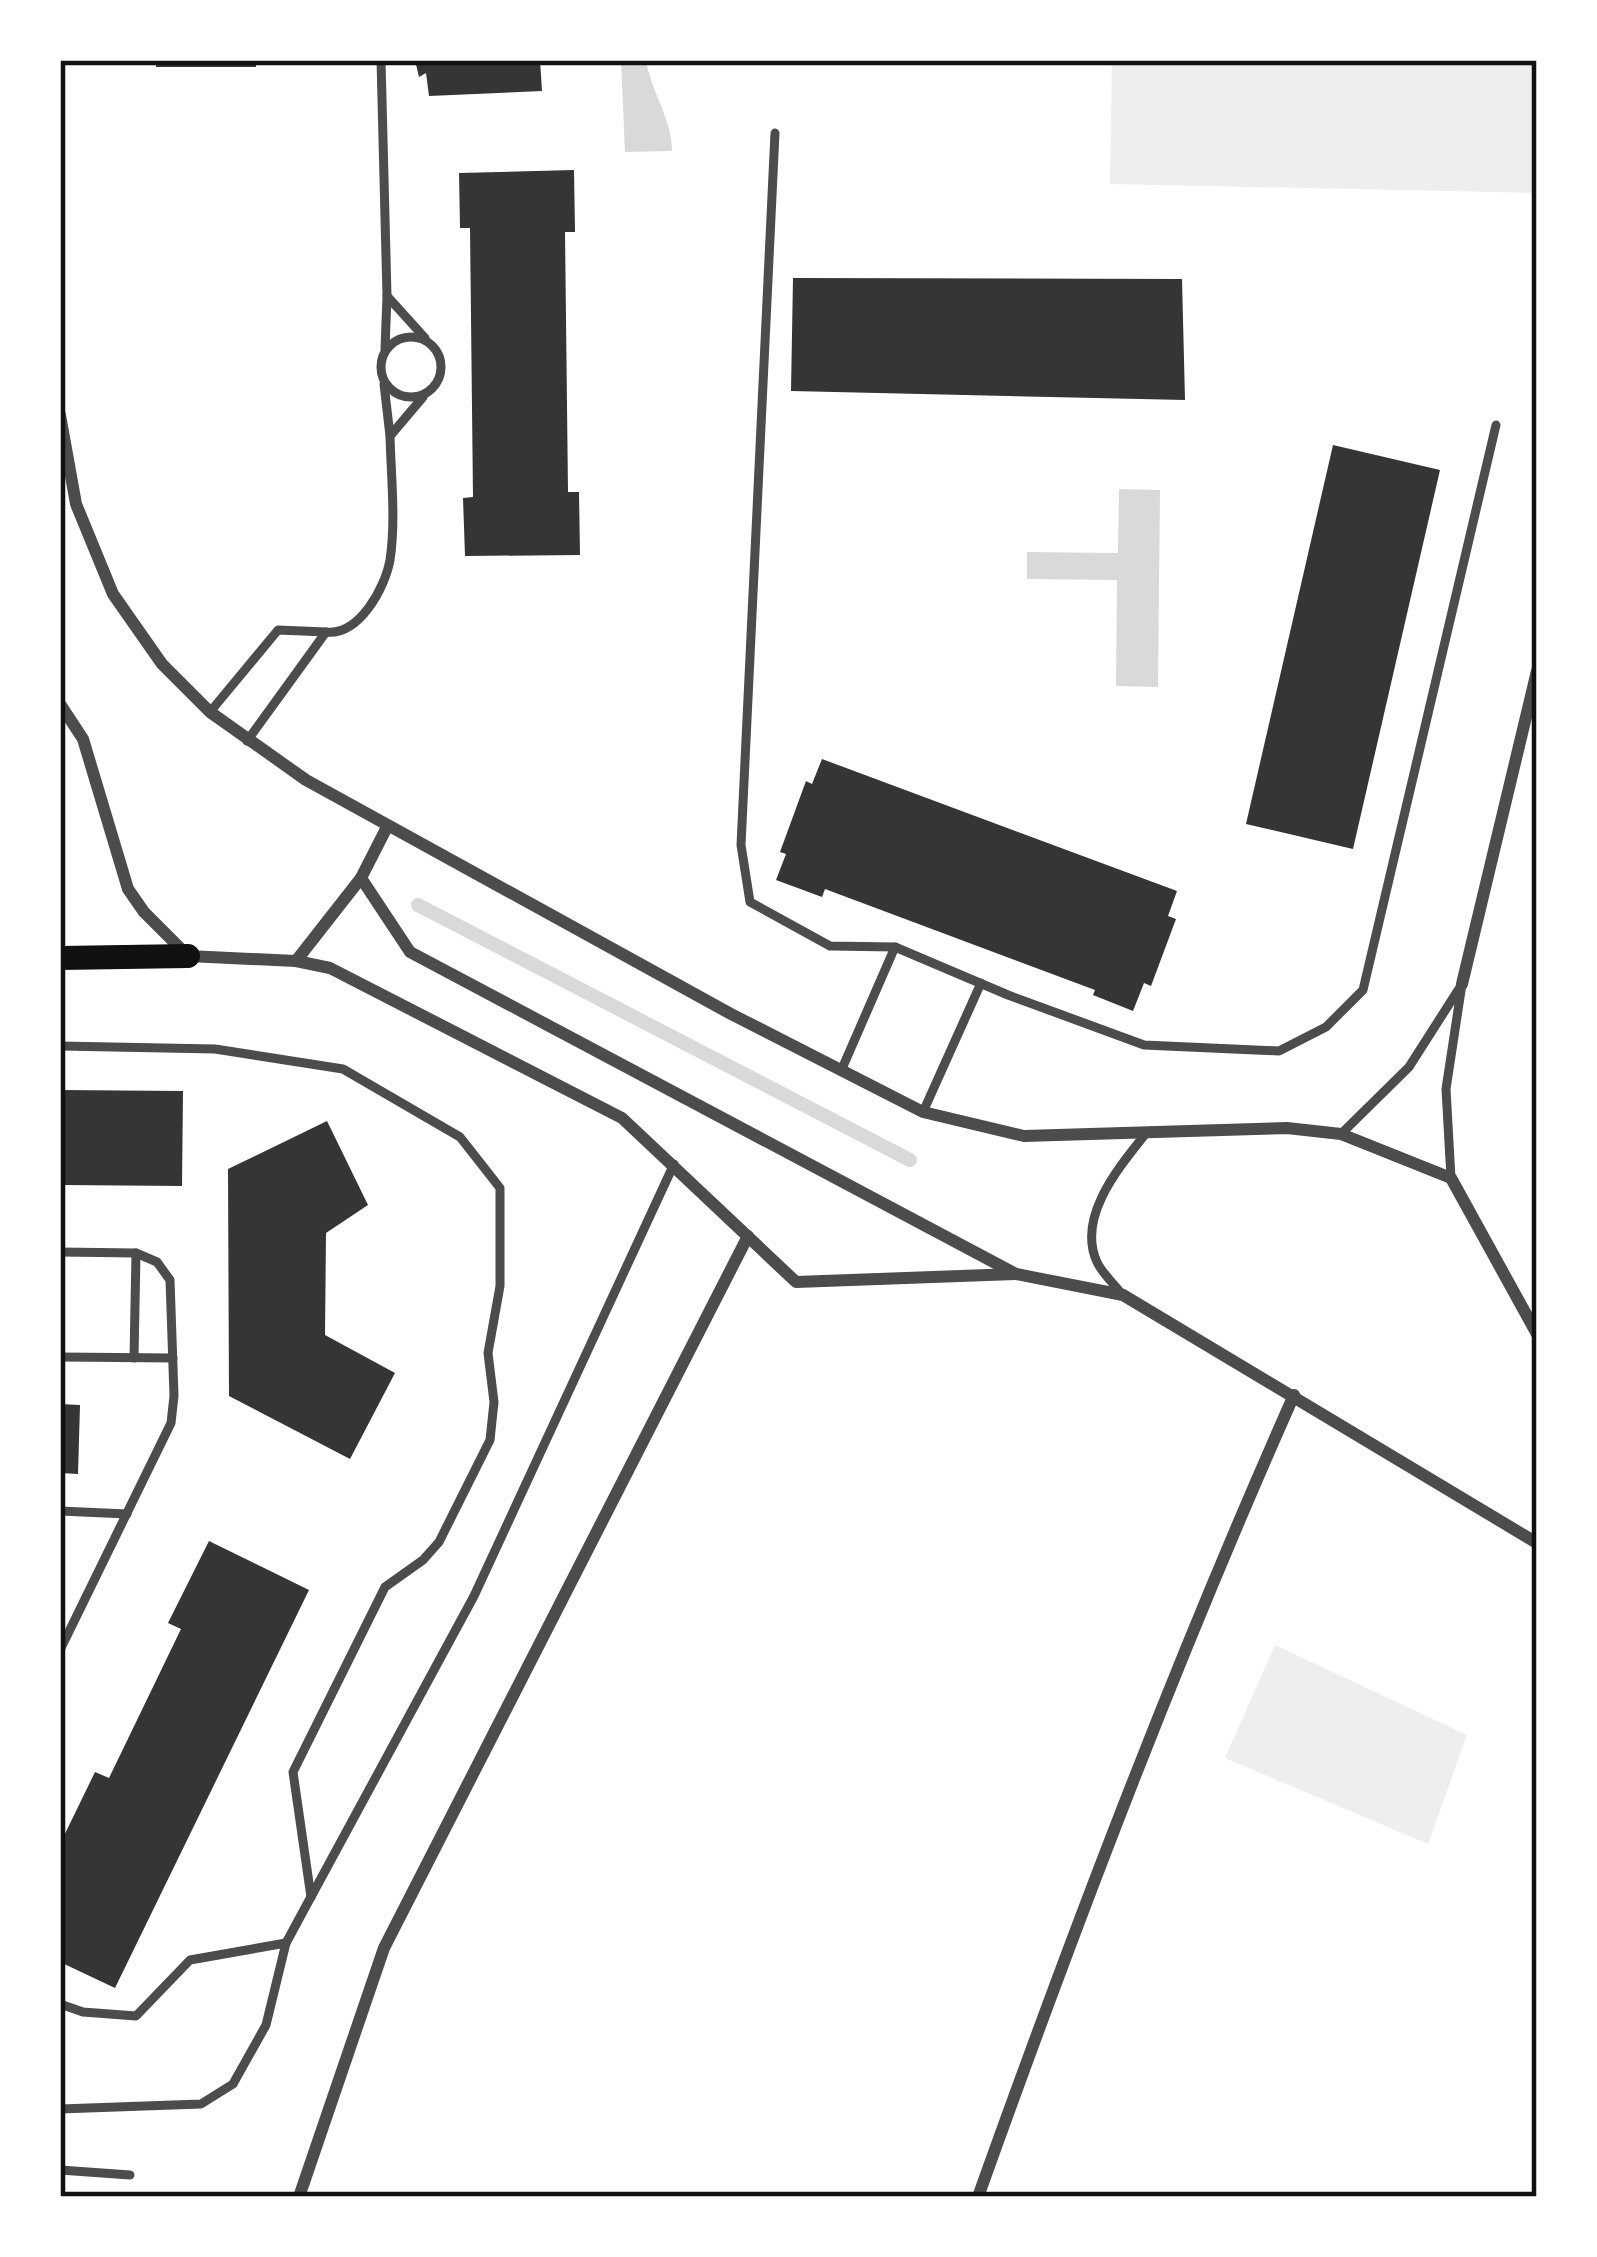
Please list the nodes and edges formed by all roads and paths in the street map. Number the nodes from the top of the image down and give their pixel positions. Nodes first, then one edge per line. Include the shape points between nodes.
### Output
1 (381, 60) edge
2 (775, 134) dead end
3 (387, 296) junction
4 (428, 342) junction
5 (384, 352) junction
6 (384, 381) junction
7 (426, 393) junction
8 (60, 415) edge
9 (1496, 425) dead end
10 (390, 436) junction
11 (326, 632) junction
12 (1537, 671) edge
13 (60, 704) edge
14 (210, 712) junction
15 (248, 741) junction
16 (387, 826) junction
17 (362, 878) junction
18 (895, 947) junction
19 (188, 956) junction
20 (60, 958) edge
21 (296, 961) junction
22 (981, 983) junction
23 (1462, 983) junction
24 (60, 1046) edge
25 (841, 1071) junction
26 (922, 1112) junction
27 (1148, 1132) junction
28 (1341, 1134) junction
29 (674, 1164) junction
30 (1451, 1178) junction
31 (748, 1236) junction
32 (60, 1252) edge
33 (136, 1252) junction
34 (1016, 1274) junction
35 (1123, 1295) junction
36 (1537, 1334) edge
37 (60, 1357) edge
38 (134, 1358) junction
39 (173, 1358) junction
40 (1294, 1395) junction
41 (60, 1511) edge
42 (128, 1514) junction
43 (1537, 1543) edge
44 (60, 1650) edge
45 (310, 1897) junction
46 (286, 1943) junction
47 (60, 2004) edge
48 (60, 2109) edge
49 (60, 2170) edge
50 (130, 2175) dead end
51 (299, 2197) edge
52 (977, 2197) edge

1 - 3 lane
2 - 18 lane via 741,845 750,902 830,946
3 - 4 lane
3 - 5 lane
4 - 5 lane via 410,336
4 - 7 lane via 441,369
5 - 6 lane
6 - 7 lane via 398,394
6 - 10 lane
7 - 10 lane
8 - 14 street via 76,504 113,594 162,664
9 - 22 lane via 1363,990 1326,1027 1279,1051 1144,1045
10 - 11 lane via 390,560 360,620
11 - 14 lane via 278,630
11 - 15 lane
12 - 23 street
13 - 19 street via 83,739 128,890
14 - 15 street
15 - 16 street
16 - 17 street
16 - 25 street
17 - 21 street
17 - 34 street via 410,952
18 - 22 lane
18 - 25 lane
19 - 20 main road
19 - 21 street
21 - 29 street via 330,968 622,1118
22 - 26 lane
23 - 28 lane via 1409,1067
23 - 30 lane via 1446,1089
24 - 45 lane via 215,1049 343,1069 460,1137 500,1188 490,1440 439,1542 385,1587 293,1772
25 - 26 street
26 - 27 street via 1024,1136
27 - 28 street
27 - 35 lane via 1110,1178 1092,1227 1096,1262
28 - 30 street
29 - 31 street
29 - 45 lane via 474,1596
30 - 36 street
31 - 34 street via 796,1282
31 - 51 street via 384,1948
32 - 33 lane
33 - 38 lane
33 - 39 lane via 170,1280
34 - 35 street
35 - 40 street
37 - 38 lane
38 - 39 lane
39 - 42 lane via 171,1423
40 - 43 street
40 - 52 street via 1197,1616
41 - 42 lane
42 - 44 lane
45 - 46 lane
46 - 47 lane via 190,1960 136,2016
46 - 48 lane via 266,2025 233,2084 201,2104
49 - 50 lane

